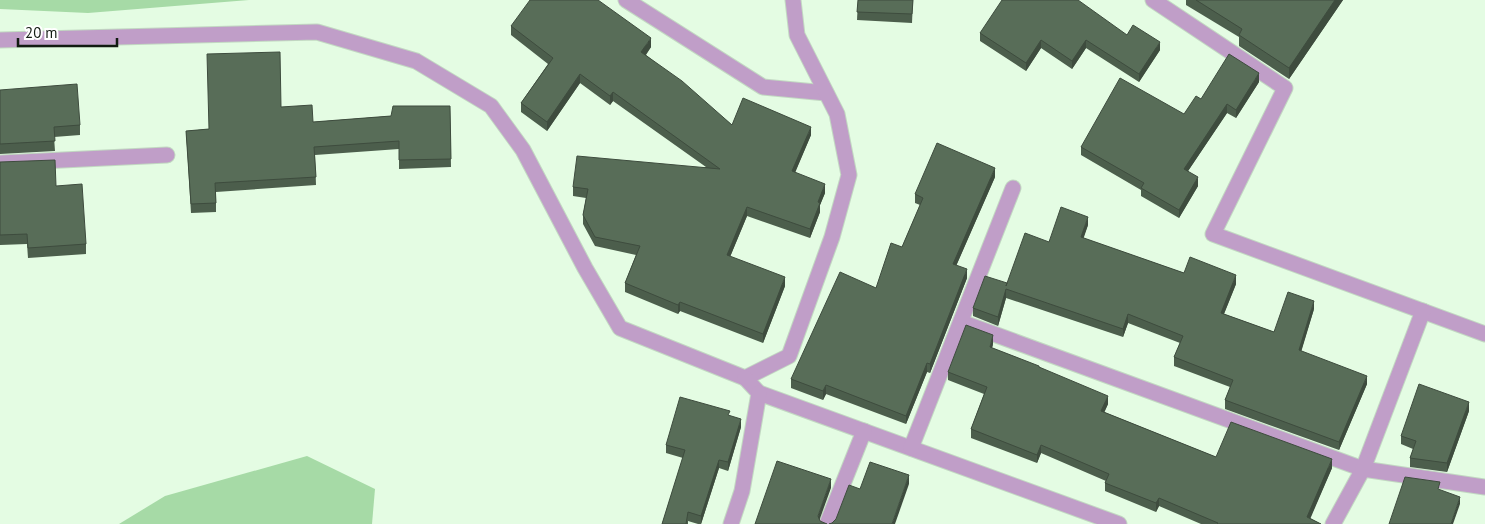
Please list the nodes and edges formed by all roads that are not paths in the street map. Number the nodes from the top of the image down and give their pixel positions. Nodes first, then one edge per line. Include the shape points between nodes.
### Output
1 (626, 0) edge
2 (793, 0) edge
3 (1154, 0) edge
4 (0, 40) edge
5 (826, 93) junction
6 (167, 155) dead end
7 (0, 164) edge
8 (1013, 188) dead end
9 (1423, 311) junction
10 (961, 322) junction
11 (1485, 334) edge
12 (744, 378) junction
13 (759, 393) junction
14 (864, 431) junction
15 (911, 448) junction
16 (1363, 469) junction
17 (1485, 487) edge
18 (731, 524) edge
19 (827, 524) edge
20 (1118, 524) edge
21 (1333, 524) edge

1 - 5 street via 763,87
2 - 5 street via 797,35
3 - 9 street via 1285,88 1213,234
4 - 12 street via 317,32 416,62 491,106 523,150 620,328
5 - 12 street via 837,114 849,175 832,237 789,356
6 - 7 street
8 - 10 street
9 - 11 street
9 - 16 street
10 - 15 street
10 - 16 street
12 - 13 street
13 - 14 street
13 - 18 street via 742,491
14 - 15 street
14 - 19 street
15 - 20 street
16 - 17 street
16 - 21 street

